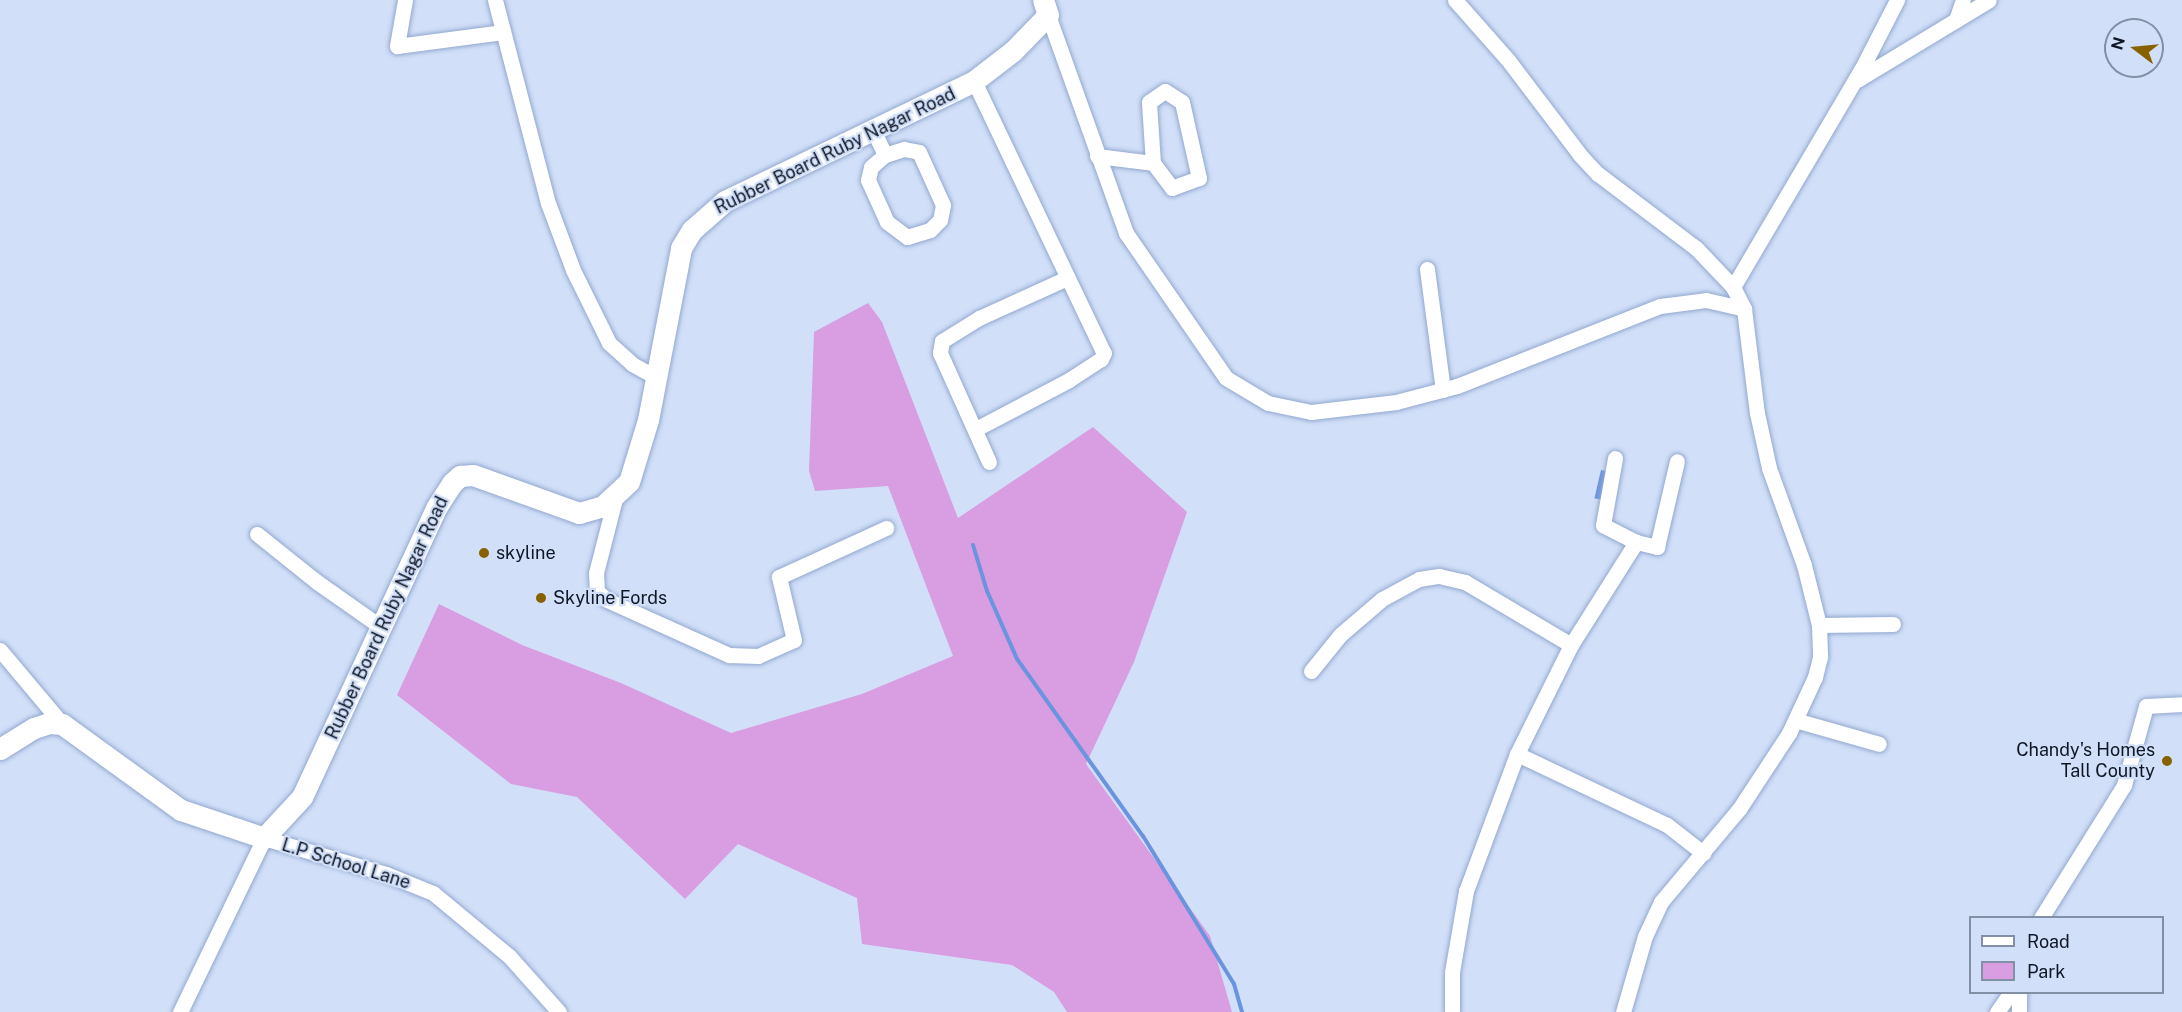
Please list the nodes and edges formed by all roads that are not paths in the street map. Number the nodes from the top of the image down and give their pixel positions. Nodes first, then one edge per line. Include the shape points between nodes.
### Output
1 (405, 0) edge
2 (495, 0) edge
3 (1455, 0) edge
4 (1897, 0) edge
5 (1964, 0) edge
6 (1989, 0) edge
7 (1046, 8) edge
8 (1956, 20) junction
9 (503, 32) junction
10 (974, 81) junction
11 (1854, 81) junction
12 (874, 132) junction
13 (885, 155) junction
14 (1097, 156) junction
15 (1153, 163) junction
16 (1427, 269) dead end
17 (1067, 278) junction
18 (1732, 287) junction
19 (1744, 309) junction
20 (657, 378) junction
21 (1443, 390) junction
22 (976, 429) junction
23 (1615, 458) dead end
24 (1677, 461) dead end
25 (989, 462) dead end
26 (616, 495) junction
27 (886, 528) dead end
28 (257, 534) dead end
29 (1636, 542) junction
30 (1893, 624) dead end
31 (1819, 625) junction
32 (381, 627) junction
33 (1571, 645) junction
34 (0, 650) edge
35 (1311, 671) dead end
36 (2182, 704) edge
37 (1796, 720) junction
38 (62, 724) junction
39 (1879, 744) dead end
40 (0, 749) edge
41 (1517, 754) junction
42 (264, 838) junction
43 (1703, 853) junction
44 (2042, 916) edge
45 (2010, 994) edge
46 (2019, 994) edge
47 (180, 1012) edge
48 (559, 1012) edge
49 (1452, 1012) edge
50 (1623, 1012) edge
51 (1997, 1012) edge
52 (2019, 1012) edge

1 - 9 street via 397,46
2 - 9 street
3 - 18 street via 1598,174 1696,248
4 - 11 street
5 - 8 street
6 - 8 street
7 - 10 main road, Rubber Board Ruby Nagar Road via 1013,51
7 - 14 street
8 - 11 street
9 - 20 street via 548,202 573,270 609,343 626,360
10 - 12 main road, Rubber Board Ruby Nagar Road
10 - 17 street
11 - 18 street
12 - 13 street
12 - 20 main road, Rubber Board Ruby Nagar Road via 725,201 692,230 681,248
13 - 13 street via 904,149 919,152 944,205 940,220 930,230 907,237 887,222 868,180 871,167
14 - 15 street
14 - 21 street via 1126,233 1159,285 1235,385 1268,403 1311,412 1396,402
15 - 15 street via 1149,102 1165,91 1182,102 1199,178 1172,188
16 - 21 street
17 - 22 street via 1104,353 1101,359
17 - 22 street via 979,318 942,341 940,353
18 - 19 street
19 - 21 street via 1706,300 1660,306
19 - 31 street via 1762,440 1804,565
20 - 26 main road, Rubber Board Ruby Nagar Road via 629,482
22 - 25 street
23 - 29 street via 1603,525
24 - 29 street via 1657,547
26 - 27 street via 596,573 597,591 607,600 729,655 758,656 794,640 779,577
26 - 32 main road, Rubber Board Ruby Nagar Road via 591,512 579,513 473,475 460,476 443,494
28 - 32 street
29 - 33 street
30 - 31 street
31 - 37 street via 1820,657
32 - 42 main road, Rubber Board Ruby Nagar Road via 302,797
33 - 35 street via 1465,582 1439,576 1419,579 1382,599 1340,635
33 - 41 street
34 - 38 street
36 - 44 street via 2146,706 2124,785
37 - 39 street
37 - 43 street via 1739,809
38 - 40 main road via 34,728
38 - 42 main road via 181,810
41 - 43 street via 1667,825
41 - 49 street via 1466,891 1452,972
42 - 47 street
42 - 48 street, L.P School Lane via 386,874 433,893 509,956
43 - 50 street via 1652,919
45 - 51 street
46 - 52 street

